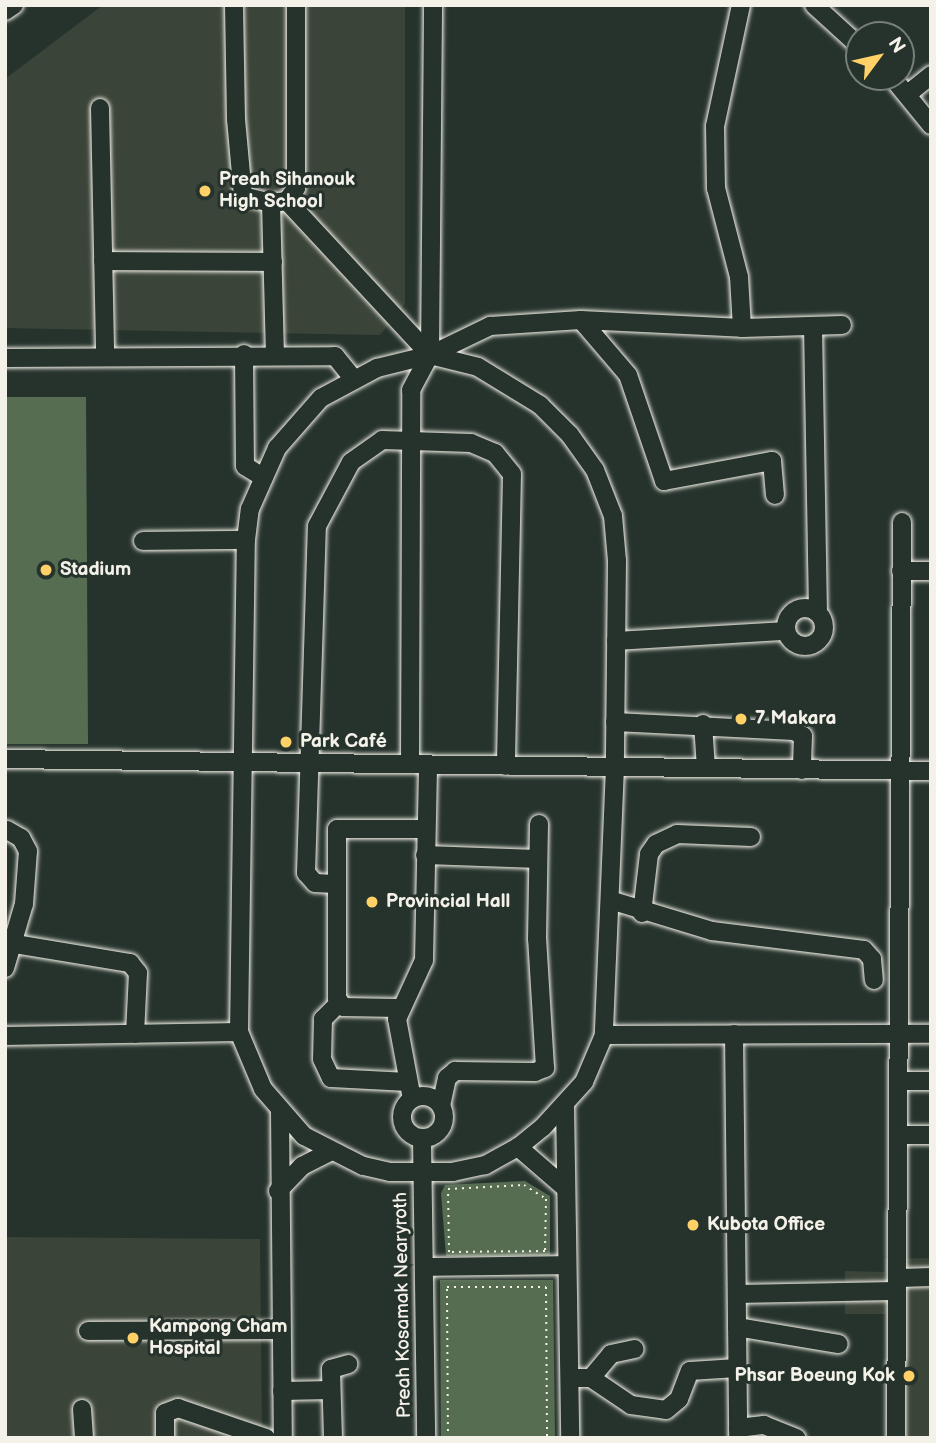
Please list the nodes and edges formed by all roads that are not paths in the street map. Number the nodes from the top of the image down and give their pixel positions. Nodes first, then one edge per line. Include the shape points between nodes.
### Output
1 (14, 5) edge
2 (234, 5) edge
3 (296, 5) edge
4 (433, 5) edge
5 (741, 5) edge
6 (814, 5) edge
7 (5, 11) edge
8 (845, 33) edge
9 (931, 75) edge
10 (909, 93) joint
11 (100, 108) dead end
12 (931, 125) edge
13 (279, 202) junction
14 (103, 261) junction
15 (273, 262) junction
16 (581, 320) junction
17 (842, 325) dead end
18 (813, 326) junction
19 (741, 328) junction
20 (244, 354) junction
21 (275, 354) junction
22 (430, 355) junction
23 (105, 356) junction
24 (5, 358) edge
25 (353, 378) junction
26 (410, 439) junction
27 (264, 478) junction
28 (775, 495) dead end
29 (902, 522) dead end
30 (246, 540) junction
31 (143, 541) dead end
32 (931, 570) edge
33 (901, 571) junction
34 (818, 613) junction
35 (786, 631) junction
36 (616, 641) junction
37 (615, 722) junction
38 (703, 724) junction
39 (5, 759) edge
40 (244, 762) junction
41 (311, 763) junction
42 (419, 764) junction
43 (506, 766) junction
44 (615, 767) junction
45 (706, 768) junction
46 (802, 770) junction
47 (897, 771) junction
48 (931, 771) edge
49 (539, 824) dead end
50 (308, 829) junction
51 (337, 829) junction
52 (425, 829) junction
53 (7, 830) dead end
54 (751, 837) dead end
55 (425, 855) junction
56 (538, 859) junction
57 (335, 884) junction
58 (610, 900) junction
59 (642, 913) junction
60 (9, 943) junction
61 (5, 968) edge
62 (874, 980) dead end
63 (339, 1003) junction
64 (398, 1008) junction
65 (239, 1032) junction
66 (135, 1034) junction
67 (734, 1034) junction
68 (897, 1034) junction
69 (931, 1034) edge
70 (604, 1035) junction
71 (5, 1036) edge
72 (898, 1081) junction
73 (931, 1081) edge
74 (410, 1091) junction
75 (565, 1104) junction
76 (441, 1106) junction
77 (280, 1111) junction
78 (898, 1135) junction
79 (931, 1135) edge
80 (422, 1139) junction
81 (518, 1147) junction
82 (329, 1152) junction
83 (423, 1172) junction
84 (564, 1186) junction
85 (278, 1191) junction
86 (565, 1265) junction
87 (424, 1267) junction
88 (931, 1277) edge
89 (897, 1285) junction
90 (737, 1294) junction
91 (737, 1326) junction
92 (281, 1330) junction
93 (88, 1331) dead end
94 (839, 1344) dead end
95 (634, 1349) dead end
96 (348, 1364) dead end
97 (737, 1368) junction
98 (570, 1378) junction
99 (591, 1378) junction
100 (282, 1391) junction
101 (331, 1391) junction
102 (82, 1409) dead end
103 (738, 1433) edge
104 (248, 1435) edge
105 (84, 1438) edge
106 (166, 1438) edge
107 (266, 1438) edge
108 (283, 1438) edge
109 (333, 1438) edge
110 (426, 1438) edge
111 (570, 1438) edge
112 (797, 1438) edge
113 (896, 1438) edge

1 - 7 street
2 - 13 street via 243,196
3 - 13 street via 296,188
4 - 22 street
5 - 19 street via 725,65 715,138 716,188 739,277
6 - 8 street
9 - 10 street
10 - 12 street
11 - 14 street
13 - 15 street
13 - 22 street
14 - 15 street
14 - 23 street
15 - 21 street
16 - 19 street
16 - 22 street via 490,326
16 - 28 street via 628,375 664,481 772,461
17 - 18 street
18 - 19 street
18 - 34 street
20 - 21 street
20 - 23 street
20 - 27 street via 245,466
21 - 25 street via 335,355
22 - 25 street via 403,358
22 - 26 street via 411,390
22 - 36 street via 478,367 541,405 595,470 613,516
23 - 24 street
25 - 27 street via 321,398 298,421
26 - 41 street via 382,440 351,462 317,526
26 - 42 street
26 - 43 street via 471,443 495,453 512,474
27 - 30 street via 250,509
29 - 33 street
30 - 31 street
30 - 40 street
32 - 33 street
33 - 47 street
34 - 35 street via 807,607 797,609 789,616
34 - 35 street via 825,631 811,646 800,646
35 - 36 street
36 - 37 street
37 - 38 street
37 - 44 street
38 - 45 street
38 - 46 street via 794,731 803,736
39 - 40 street
40 - 41 street
40 - 65 street
41 - 42 street
41 - 50 street
42 - 43 street
42 - 52 street
43 - 44 street
44 - 45 street
44 - 58 street
45 - 46 street
46 - 47 street
47 - 48 street
47 - 68 street
49 - 56 street
50 - 51 street
50 - 57 street via 307,878
51 - 52 street
51 - 57 street
52 - 55 street
53 - 60 street via 21,838 28,851 24,904
54 - 59 street via 677,834 656,844 649,854
55 - 56 street
55 - 64 street via 425,960
56 - 76 street via 537,939 545,1068 535,1072 455,1071 447,1078
57 - 63 street
58 - 59 street
58 - 70 street
59 - 62 street via 750,938 864,950 872,959
60 - 61 street
60 - 66 street via 130,964 138,973
63 - 64 street via 343,1007
63 - 74 street via 323,1019 322,1059 331,1078
64 - 74 street via 400,1052
65 - 66 street
65 - 77 street via 248,1061
66 - 71 street
67 - 68 street
67 - 70 street
67 - 90 street
68 - 69 street
68 - 72 street
70 - 75 street via 596,1062
72 - 73 street
72 - 78 street
74 - 76 street
74 - 80 street via 402,1123 410,1134
75 - 81 street
75 - 84 street
76 - 80 street via 445,1119 440,1131
77 - 82 street via 304,1136
77 - 85 street
78 - 79 street
78 - 89 street
80 - 83 street, Preah Kosamak Nearyroth
81 - 83 street via 485,1166
81 - 84 street
82 - 83 street via 363,1166
82 - 85 street via 302,1166
83 - 87 street, Preah Kosamak Nearyroth
84 - 86 street
85 - 92 street
86 - 87 street
86 - 98 street
87 - 110 street, Preah Kosamak Nearyroth
88 - 89 street
89 - 90 street
89 - 113 street
90 - 91 street
91 - 94 street
91 - 97 street
92 - 93 street
92 - 100 street
95 - 99 street via 611,1354
96 - 101 street via 331,1369
97 - 99 street via 690,1371 679,1399 666,1410 631,1405
97 - 103 street
98 - 99 street
98 - 111 street
100 - 101 street
100 - 108 street
101 - 109 street
102 - 105 street
103 - 112 street via 764,1425
104 - 106 street via 225,1420 178,1409 165,1413
104 - 107 street

